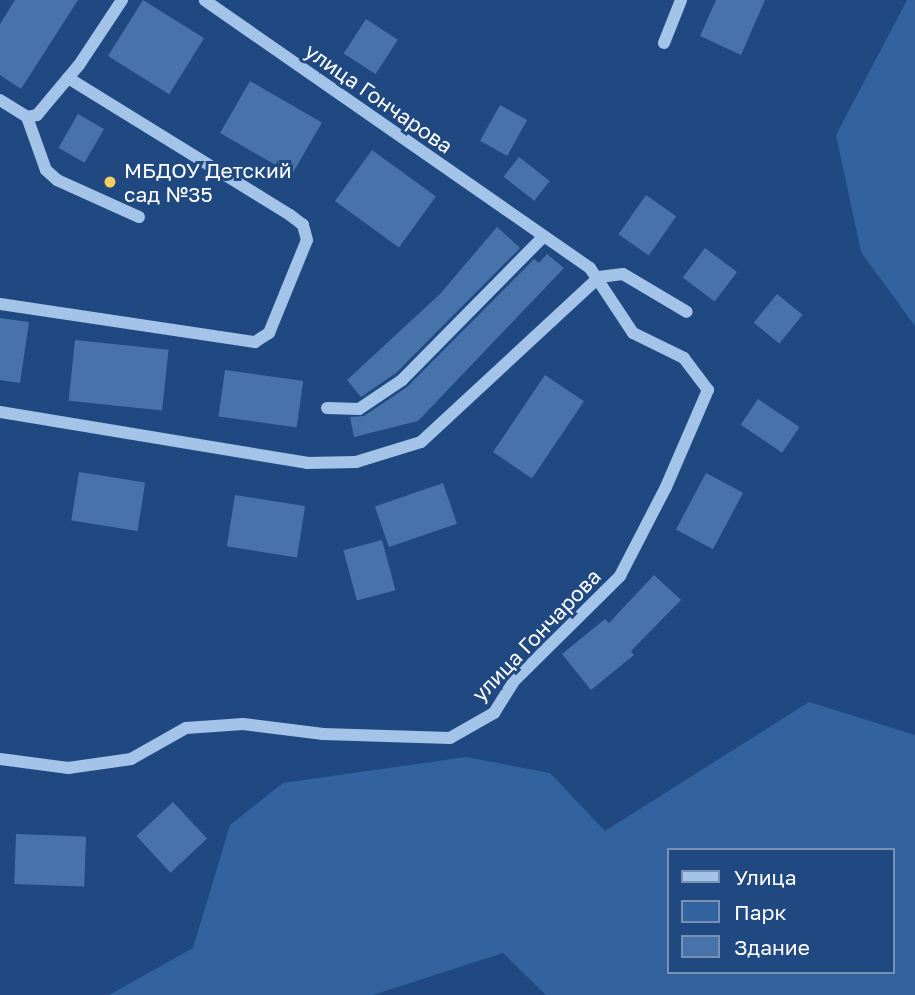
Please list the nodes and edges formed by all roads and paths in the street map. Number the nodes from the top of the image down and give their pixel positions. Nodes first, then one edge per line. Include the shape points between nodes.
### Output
1 (122, 0) edge
2 (205, 0) edge
3 (681, 0) edge
4 (664, 43) dead end
5 (68, 78) junction
6 (0, 100) edge
7 (27, 117) junction
8 (139, 217) dead end
9 (544, 236) junction
10 (599, 276) junction
11 (0, 304) edge
12 (687, 312) dead end
13 (327, 408) dead end
14 (0, 412) edge
15 (0, 759) edge

1 - 5 street
2 - 9 street, улица Гончарова
3 - 4 street
5 - 7 street via 37,115
5 - 11 street via 290,215 303,225 307,240 269,333 256,342
6 - 7 street
7 - 8 street via 46,170 57,180
9 - 10 street, улица Гончарова
9 - 13 street via 402,380 359,409
10 - 12 street via 623,274
10 - 14 street via 421,442 356,462 307,463
10 - 15 street, улица Гончарова via 632,333 684,358 708,390 666,487 620,576 513,682 494,713 450,738 323,734 243,724 186,729 131,759 68,768

